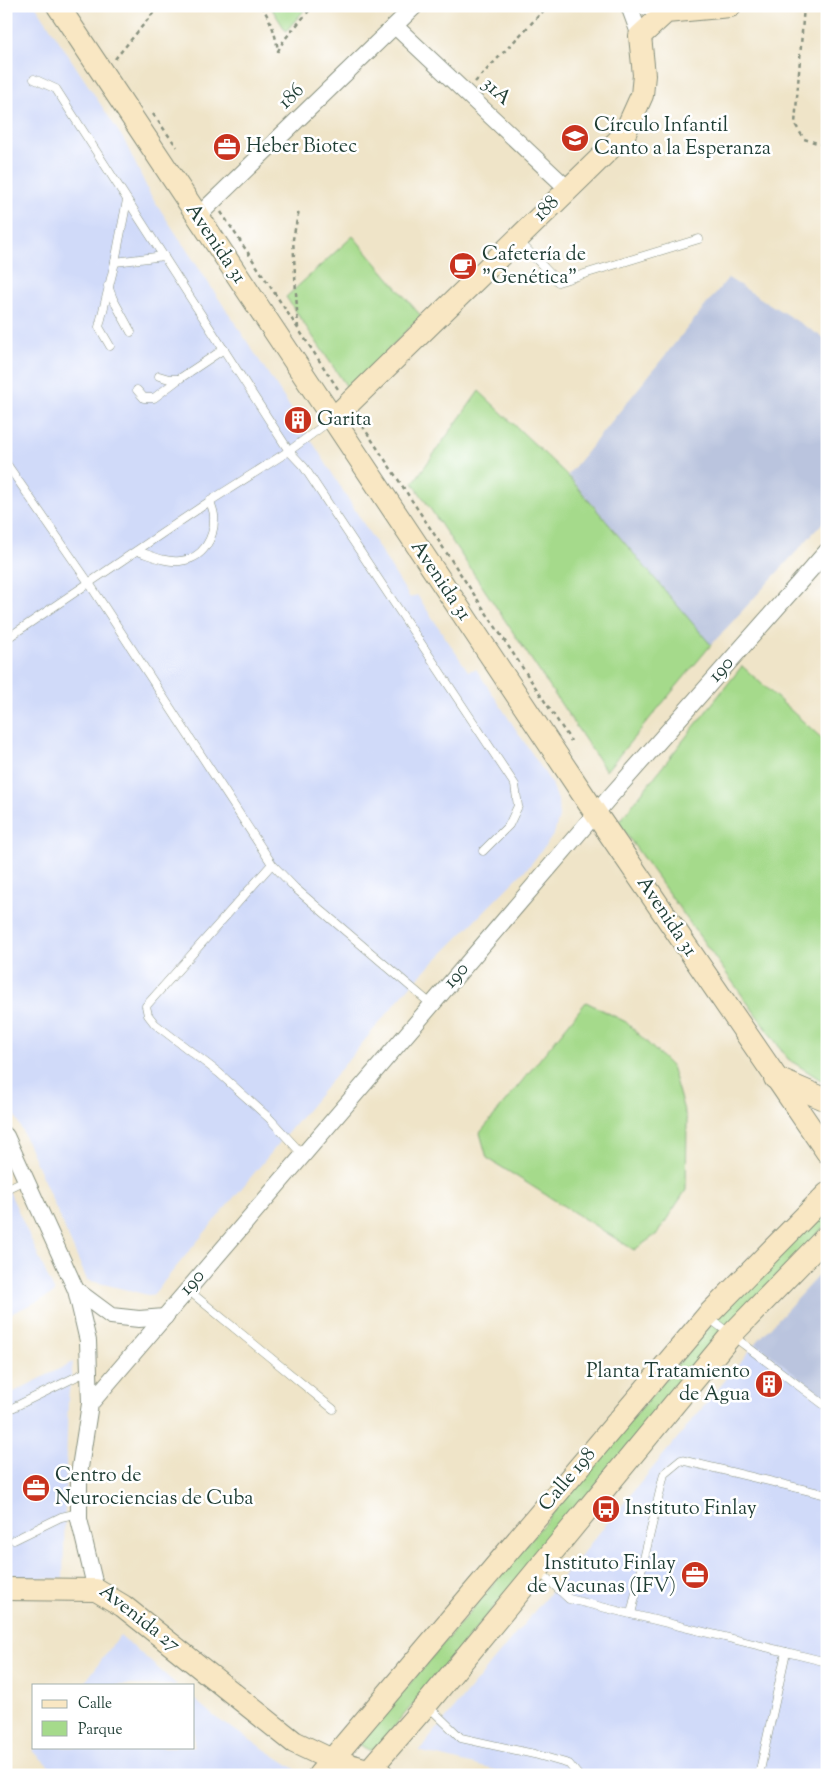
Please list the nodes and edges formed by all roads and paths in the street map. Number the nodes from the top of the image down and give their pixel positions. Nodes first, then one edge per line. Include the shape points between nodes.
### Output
1 (58, 6) edge
2 (159, 6) edge
3 (261, 6) edge
4 (313, 6) edge
5 (415, 6) edge
6 (548, 6) edge
7 (629, 6) edge
8 (642, 6) edge
9 (730, 6) edge
10 (804, 6) edge
11 (666, 12) junction
12 (395, 26) junction
13 (640, 36) junction
14 (115, 59) dead end
15 (34, 80) dead end
16 (465, 92) junction
17 (827, 146) edge
18 (568, 188) junction
19 (127, 200) junction
20 (205, 210) junction
21 (300, 210) dead end
22 (699, 239) dead end
23 (517, 240) junction
24 (164, 256) junction
25 (115, 262) junction
26 (108, 286) junction
27 (298, 330) junction
28 (131, 332) dead end
29 (110, 346) dead end
30 (224, 349) junction
31 (159, 376) dead end
32 (179, 379) junction
33 (137, 390) dead end
34 (340, 411) junction
35 (289, 451) junction
36 (6, 463) edge
37 (210, 501) junction
38 (138, 551) junction
39 (825, 556) edge
40 (89, 584) junction
41 (6, 639) edge
42 (576, 748) dead end
43 (596, 814) junction
44 (483, 851) dead end
45 (272, 864) junction
46 (432, 1005) junction
47 (775, 1078) junction
48 (827, 1100) edge
49 (6, 1136) edge
50 (827, 1152) edge
51 (303, 1155) junction
52 (25, 1180) junction
53 (6, 1189) edge
54 (827, 1194) edge
55 (827, 1236) edge
56 (76, 1290) junction
57 (188, 1290) junction
58 (707, 1316) junction
59 (165, 1317) junction
60 (732, 1334) junction
61 (90, 1370) junction
62 (90, 1404) junction
63 (827, 1407) edge
64 (333, 1409) dead end
65 (6, 1411) edge
66 (827, 1495) edge
67 (79, 1513) junction
68 (14, 1540) dead end
69 (537, 1570) junction
70 (6, 1590) edge
71 (96, 1590) junction
72 (631, 1614) junction
73 (786, 1652) junction
74 (827, 1662) edge
75 (426, 1705) junction
76 (326, 1767) edge
77 (373, 1773) edge
78 (578, 1775) edge
79 (759, 1775) edge

1 - 20 main road, Avenida 31
2 - 14 path
3 - 4 path via 276,38 278,51
5 - 12 street, 186
6 - 16 path
7 - 13 street
8 - 11 street
9 - 11 main road
10 - 17 path via 795,124 804,139
11 - 13 main road
12 - 16 street, 31A
12 - 20 street, 186
13 - 18 main road, 188 via 644,75 642,95 624,135
15 - 19 lane via 56,89
16 - 18 street, 31A
18 - 23 main road, 188
19 - 24 lane
19 - 25 lane
20 - 27 path
20 - 34 main road, Avenida 31
21 - 27 path via 293,239
22 - 23 lane via 558,282
23 - 34 main road, 188
24 - 25 lane
24 - 30 lane
25 - 26 lane
26 - 28 lane
26 - 29 lane via 99,327
27 - 34 path
30 - 32 lane
30 - 35 lane
31 - 32 lane
32 - 33 lane via 154,398 144,398
34 - 35 lane
34 - 42 path
34 - 43 main road, Avenida 31
35 - 37 lane
35 - 44 lane via 310,475 515,785 518,806 509,825
36 - 40 lane
37 - 38 lane
37 - 38 lane via 214,516 211,536 206,548 192,558 167,560
38 - 40 lane
39 - 43 street, 190
40 - 41 lane
40 - 45 lane
43 - 46 street, 190
43 - 47 main road, Avenida 31
45 - 46 lane via 295,888
45 - 51 lane via 146,1006 155,1024 219,1072
46 - 51 street, 190
47 - 48 main road
47 - 50 main road, Avenida 31
49 - 52 street, Avenida 27
51 - 57 street, 190
52 - 53 lane
52 - 56 street, Avenida 27
54 - 58 main road, Calle 198
55 - 60 main road, Calle 198
56 - 59 street, Avenida 27 via 111,1316
56 - 61 street, Avenida 27 via 88,1341
57 - 59 street, 190
57 - 64 lane
58 - 60 lane
58 - 76 main road, Calle 198
59 - 62 street, 190
60 - 63 lane
60 - 69 main road, Calle 198
61 - 62 street, Avenida 27
61 - 65 lane
62 - 67 street, Avenida 27 via 79,1474
66 - 72 lane via 680,1460 664,1474
67 - 68 lane via 61,1517
67 - 71 street, Avenida 27
69 - 72 lane via 568,1599
69 - 75 main road, Calle 198
70 - 71 main road
71 - 76 main road, Avenida 27 via 123,1606
72 - 73 lane
73 - 74 lane
73 - 79 lane
75 - 77 main road, Calle 198
75 - 78 lane via 461,1738 570,1764
76 - 77 main road, Avenida 27

